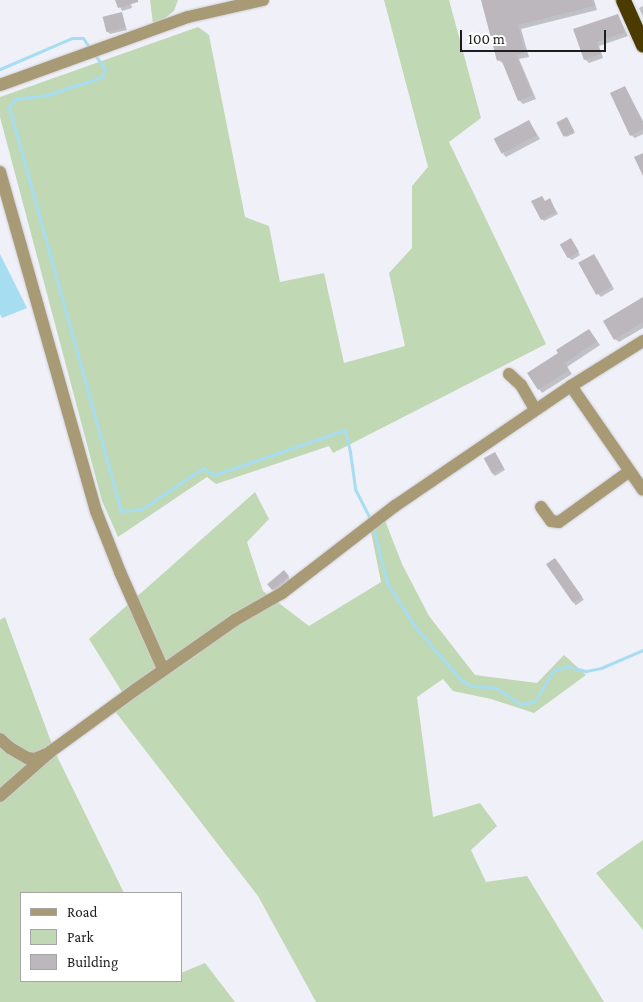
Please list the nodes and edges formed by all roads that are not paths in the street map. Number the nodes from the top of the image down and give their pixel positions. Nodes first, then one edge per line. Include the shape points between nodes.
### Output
1 (263, 0) edge
2 (623, 0) edge
3 (643, 45) edge
4 (0, 85) edge
5 (0, 172) edge
6 (643, 341) edge
7 (509, 374) dead end
8 (571, 386) junction
9 (535, 409) junction
10 (630, 471) junction
11 (643, 490) edge
12 (541, 507) dead end
13 (163, 670) junction
14 (0, 739) edge
15 (50, 752) junction
16 (0, 796) edge

1 - 4 street via 188,17
2 - 3 highway
5 - 13 street via 94,503
6 - 8 street
7 - 9 street
8 - 9 street
8 - 10 street
9 - 13 street via 395,506 282,593 234,620
10 - 11 street
10 - 12 street via 559,522 551,521
13 - 15 street
14 - 15 street via 27,758 35,759
15 - 16 street

